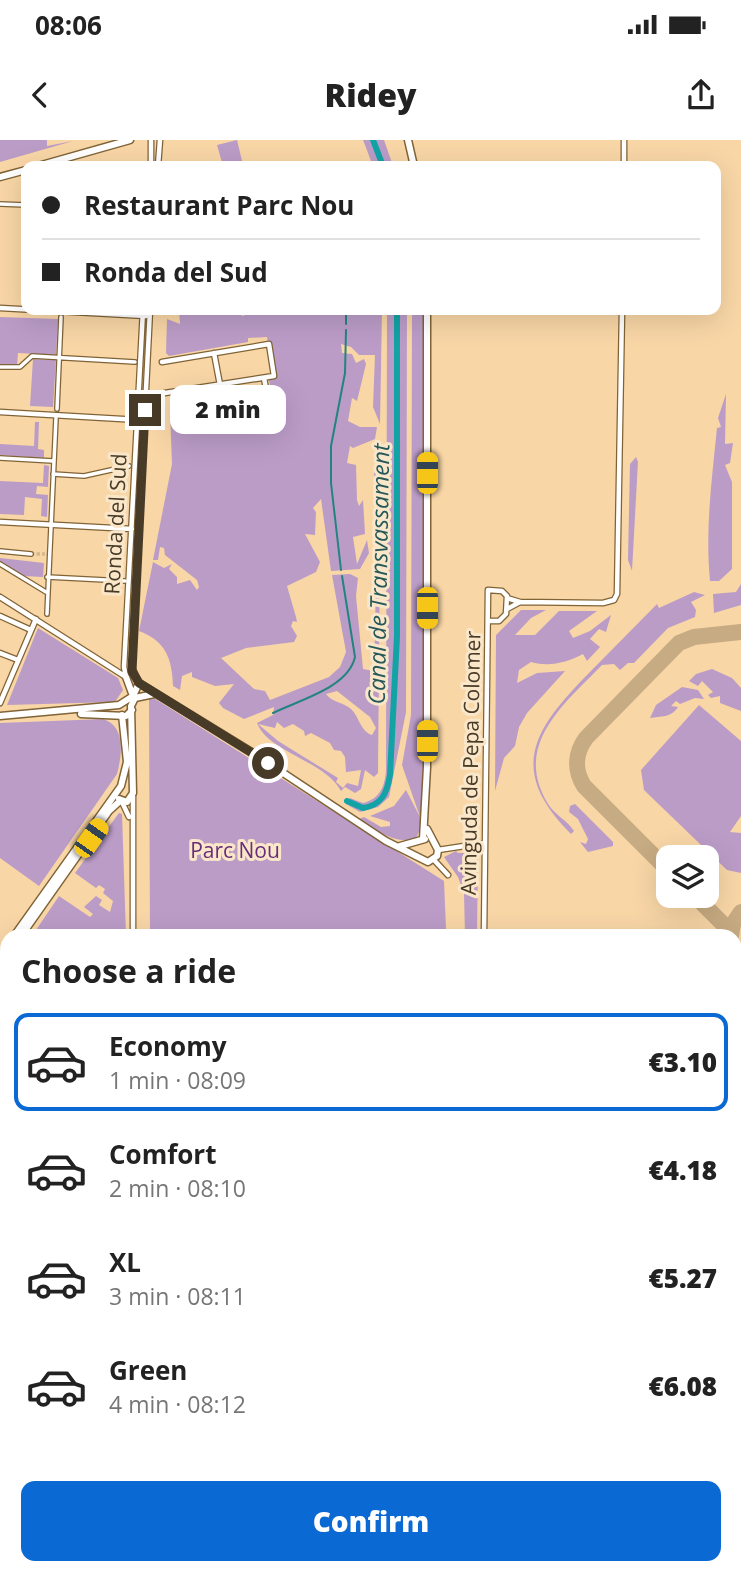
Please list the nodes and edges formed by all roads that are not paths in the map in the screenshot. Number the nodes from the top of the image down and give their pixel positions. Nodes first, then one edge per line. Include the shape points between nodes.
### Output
1 (130, 140) edge
2 (161, 140) edge
3 (408, 140) edge
4 (624, 140) edge
5 (150, 141) edge
6 (56, 161) edge
7 (151, 161) edge
8 (159, 161) edge
9 (413, 161) edge
10 (624, 161) edge
11 (21, 171) edge
12 (0, 177) edge
13 (0, 204) edge
14 (21, 205) edge
15 (0, 309) edge
16 (21, 310) edge
17 (146, 315) edge
18 (427, 315) edge
19 (622, 315) edge
20 (61, 317) dead end
21 (214, 353) junction
22 (59, 357) junction
23 (135, 362) dead end
24 (162, 362) dead end
25 (0, 367) edge
26 (264, 378) junction
27 (220, 385) junction
28 (165, 393) dead end
29 (57, 409) dead end
30 (0, 412) edge
31 (226, 417) junction
32 (56, 418) dead end
33 (141, 420) junction
34 (207, 420) dead end
35 (0, 458) edge
36 (53, 461) junction
37 (130, 466) dead end
38 (53, 474) junction
39 (0, 522) edge
40 (50, 524) junction
41 (131, 528) junction
42 (138, 528) junction
43 (0, 551) edge
44 (31, 554) tunnel mouth
45 (0, 564) edge
46 (47, 576) junction
47 (125, 582) dead end
48 (46, 592) junction
49 (0, 597) edge
50 (507, 598) junction
51 (520, 602) junction
52 (507, 609) junction
53 (47, 614) dead end
54 (0, 616) edge
55 (36, 619) junction
56 (488, 621) junction
57 (31, 630) junction
58 (0, 653) edge
59 (18, 660) junction
60 (126, 677) junction
61 (139, 683) junction
62 (155, 694) junction
63 (0, 703) edge
64 (129, 703) junction
65 (59, 713) junction
66 (121, 715) junction
67 (0, 716) edge
68 (119, 788) junction
69 (133, 793) junction
70 (121, 801) junction
71 (131, 825) junction
72 (425, 840) junction
73 (484, 843) junction
74 (400, 846) junction
75 (438, 850) junction
76 (416, 855) junction
77 (434, 860) junction
78 (448, 875) dead end
79 (19, 929) edge
80 (26, 929) edge
81 (133, 929) edge
82 (484, 929) edge

1 - 6 street
2 - 5 street
2 - 8 street
3 - 9 street
4 - 10 street
5 - 7 street
11 - 12 street
13 - 14 street
15 - 16 street
17 - 33 street, Ronda del Sud
18 - 72 street
19 - 51 street via 617,594 603,603
20 - 22 street
21 - 24 street
21 - 26 street via 269,344 274,376
21 - 27 street
22 - 23 street
22 - 25 street via 32,356 20,367
22 - 29 street
26 - 27 street
26 - 31 street via 270,410
27 - 28 street
27 - 31 street
30 - 33 street
31 - 34 street
32 - 36 street
33 - 41 street, Ronda del Sud
33 - 42 street, Ronda del Sud
35 - 36 street
36 - 38 street
37 - 38 street via 84,476
38 - 40 street
39 - 40 street
40 - 41 street
40 - 46 street
41 - 42 street
41 - 60 street, Ronda del Sud
42 - 61 street, Ronda del Sud via 132,667
43 - 44 street
45 - 48 street
46 - 47 street
46 - 48 street
48 - 53 street
49 - 55 street
50 - 51 street
50 - 52 street
50 - 56 street, Avinguda de Pepa Colomer via 502,591 488,590
51 - 52 street
52 - 56 street via 503,620
54 - 57 street
55 - 57 street
55 - 60 street
56 - 73 street, Avinguda de Pepa Colomer
57 - 59 street
58 - 59 street
59 - 63 street
60 - 64 street, Ronda del Sud
61 - 62 street
61 - 64 street, Ronda del Sud
62 - 64 street
62 - 74 street
64 - 65 street
64 - 66 street, Ronda del Sud
64 - 66 street via 128,715
64 - 69 street, Ronda del Sud
65 - 66 street
65 - 67 street
66 - 68 street, Ronda del Sud via 127,762
68 - 69 street via 127,785
68 - 70 street
68 - 79 street
69 - 70 street
69 - 71 street, Ronda del Sud
70 - 71 street, Ronda del Sud
70 - 80 street via 112,807
71 - 81 street, Ronda del Sud
72 - 74 street
72 - 75 street
72 - 76 street via 415,847
73 - 75 street
73 - 82 street, Avinguda de Pepa Colomer
74 - 76 street
75 - 77 street
76 - 77 street via 423,862
77 - 78 street

